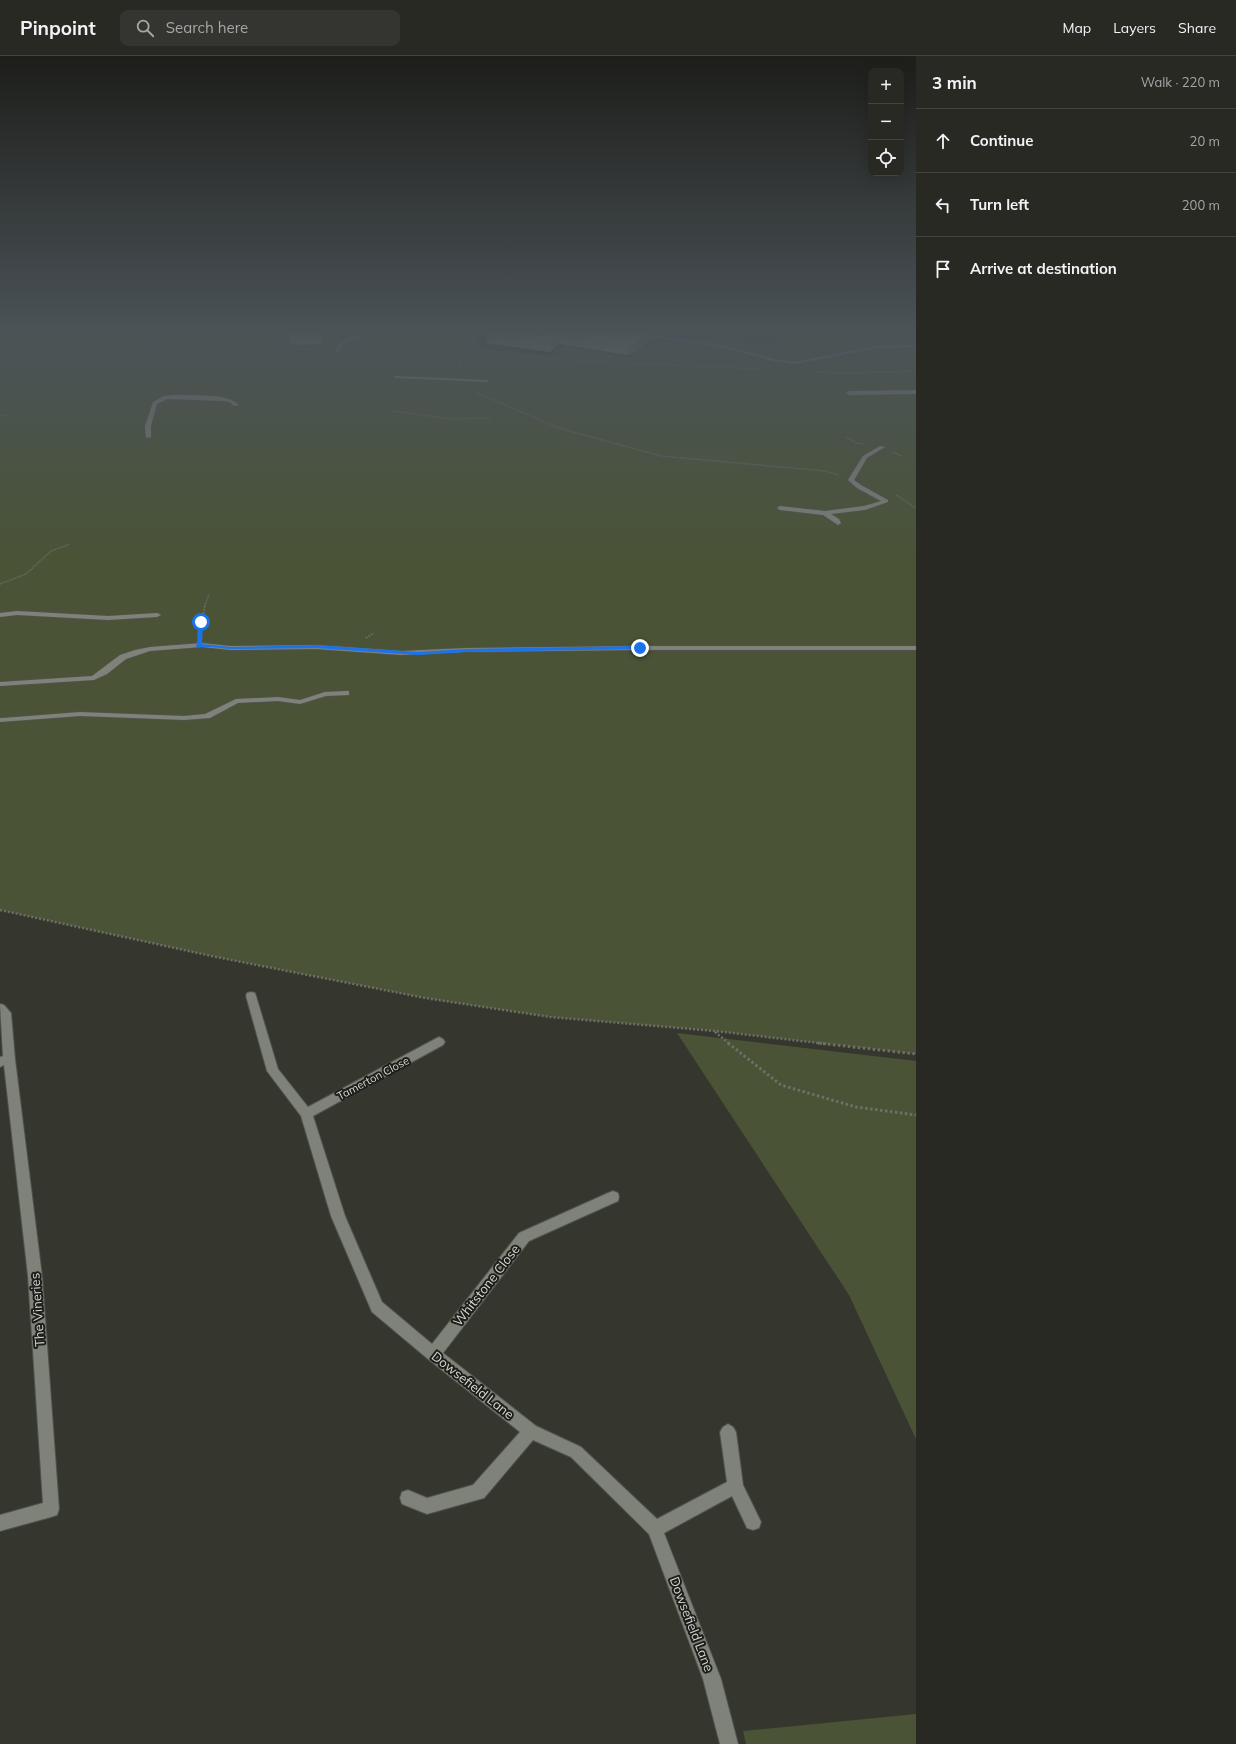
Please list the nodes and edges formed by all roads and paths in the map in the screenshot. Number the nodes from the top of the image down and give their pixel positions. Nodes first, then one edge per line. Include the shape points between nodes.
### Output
1 (154, 408) edge
2 (513, 408) edge
3 (392, 411) dead end
4 (10, 414) dead end
5 (0, 416) edge
6 (490, 418) dead end
7 (148, 437) dead end
8 (882, 448) dead end
9 (852, 478) junction
10 (892, 493) dead end
11 (780, 508) dead end
12 (916, 508) edge
13 (825, 513) junction
14 (838, 523) dead end
15 (70, 544) dead end
16 (0, 584) edge
17 (209, 594) dead end
18 (0, 615) edge
19 (157, 615) dead end
20 (197, 646) junction
21 (916, 648) edge
22 (0, 684) edge
23 (346, 693) dead end
24 (3, 720) dead end
25 (0, 910) edge
26 (251, 996) dead end
27 (0, 1008) edge
28 (714, 1031) junction
29 (439, 1042) dead end
30 (916, 1054) edge
31 (4, 1060) edge
32 (306, 1114) junction
33 (916, 1115) edge
34 (613, 1197) dead end
35 (433, 1354) junction
36 (531, 1431) junction
37 (728, 1432) dead end
38 (735, 1486) junction
39 (408, 1498) dead end
40 (753, 1522) dead end
41 (0, 1523) edge
42 (655, 1529) junction
43 (729, 1744) edge

1 - 7 street via 148,426
2 - 9 path via 562,429 661,456 825,471
3 - 6 path via 454,420
4 - 5 path
8 - 9 street via 865,457
9 - 13 street via 855,484 886,502 865,508
10 - 12 path
11 - 13 street
13 - 14 street
15 - 16 path via 51,551 26,574
17 - 20 path via 203,609 200,644
18 - 19 street via 17,613 108,618
20 - 21 street via 316,647 401,653 640,648
20 - 22 street via 138,652 123,657 94,678
23 - 24 street via 325,694 300,702 236,701 207,716 184,718 80,714
25 - 28 path via 216,957 425,998 550,1017
26 - 32 street, Dowsefield Lane via 273,1071
27 - 31 street, The Vineries via 5,1013
28 - 30 path
28 - 33 path via 781,1085 856,1107
29 - 32 street, Tamerton Close
31 - 41 street, The Vineries via 35,1276 51,1509
32 - 35 street, Dowsefield Lane via 338,1216 377,1307
34 - 35 street, Whitstone Close via 524,1237
35 - 36 street, Dowsefield Lane
36 - 39 street via 478,1492 426,1506
36 - 42 street, Dowsefield Lane via 576,1452
37 - 38 street
38 - 40 street
38 - 42 street
42 - 43 street, Dowsefield Lane via 712,1679

